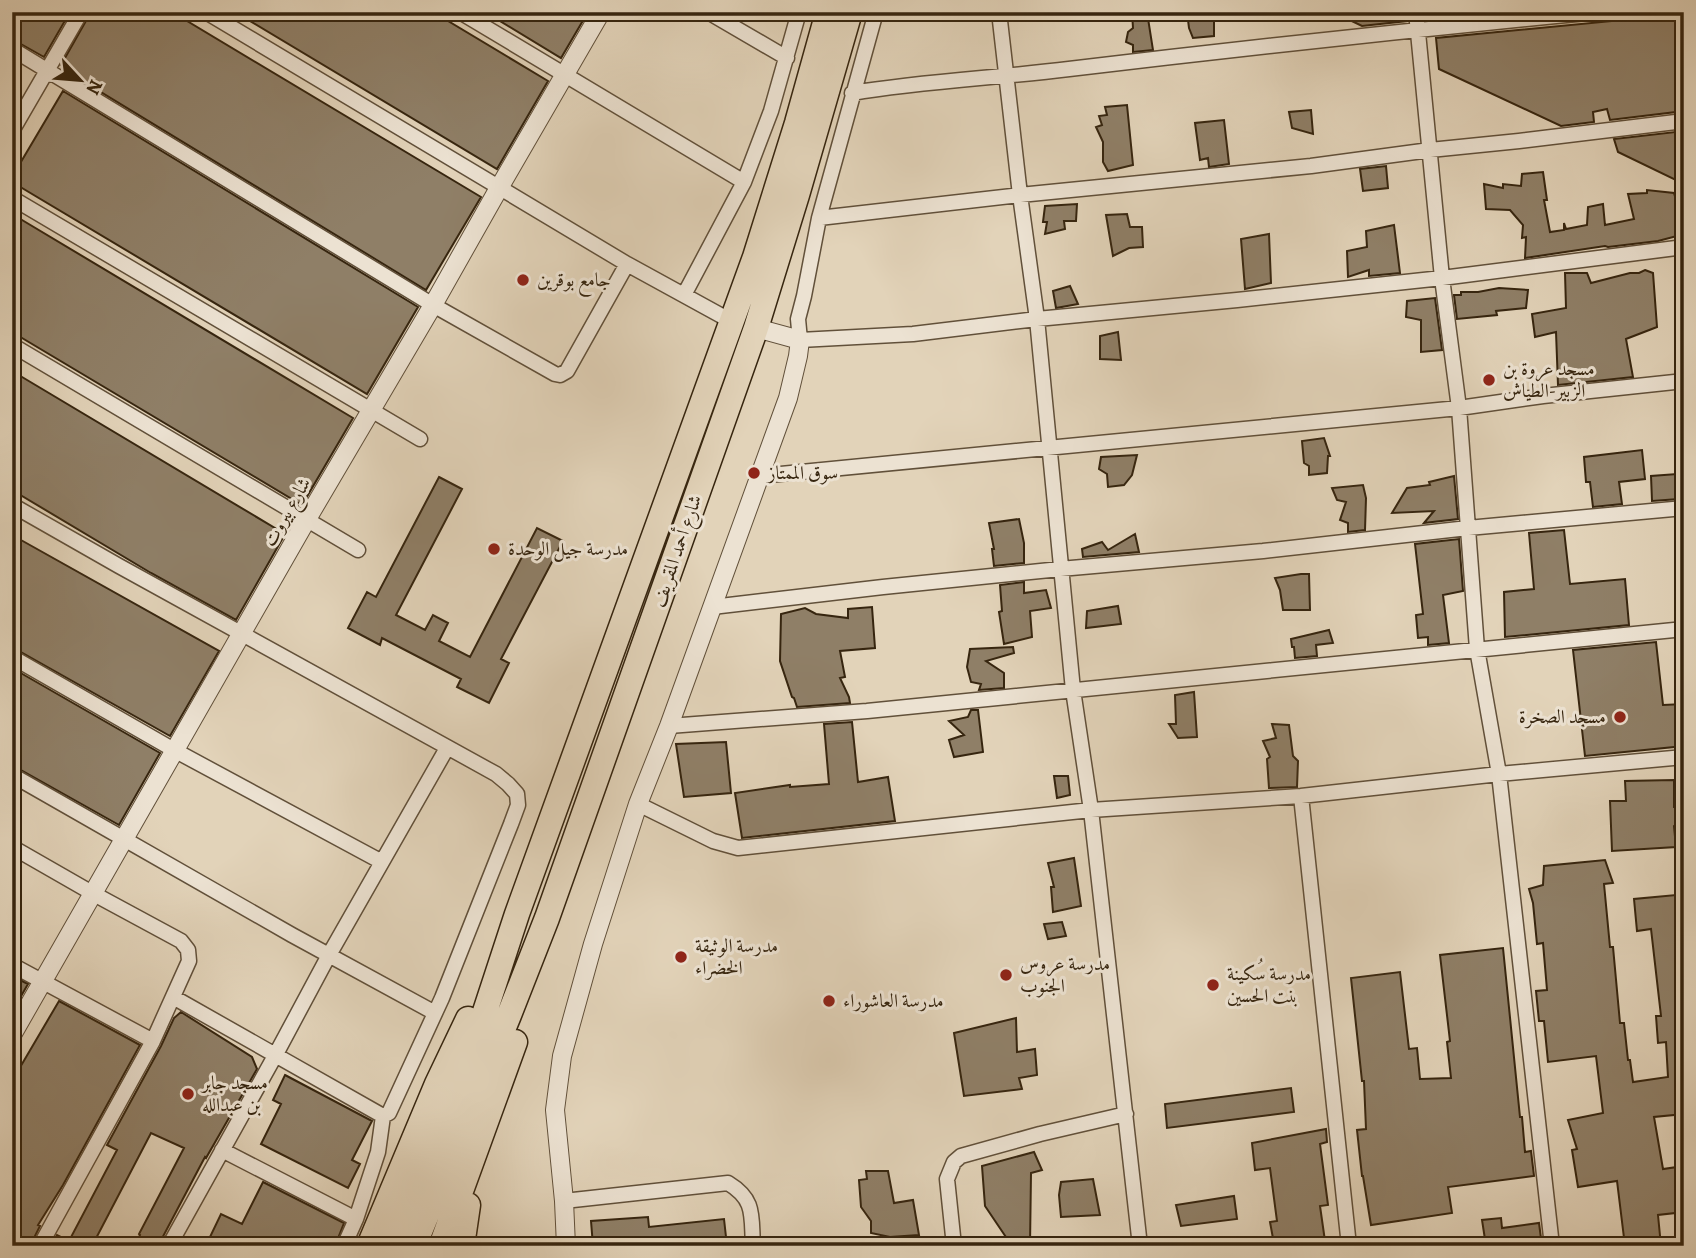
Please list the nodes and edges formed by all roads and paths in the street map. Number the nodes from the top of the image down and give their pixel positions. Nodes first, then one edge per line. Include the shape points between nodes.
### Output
1 (80, 12) edge
2 (206, 12) edge
3 (460, 12) edge
4 (601, 12) edge
5 (708, 12) edge
6 (799, 12) edge
7 (828, 12) edge
8 (850, 12) edge
9 (876, 12) edge
10 (999, 12) edge
11 (1416, 12) edge
12 (1597, 12) edge
13 (1418, 29) junction
14 (12, 49) edge
15 (787, 58) junction
16 (47, 70) junction
17 (564, 76) junction
18 (1006, 76) junction
19 (852, 93) junction
20 (1684, 121) edge
21 (12, 131) edge
22 (1430, 150) junction
23 (744, 182) junction
24 (499, 188) junction
25 (1020, 195) junction
26 (12, 198) edge
27 (819, 218) junction
28 (1684, 247) edge
29 (627, 264) junction
30 (1442, 278) junction
31 (684, 295) junction
32 (433, 305) junction
33 (1037, 319) junction
34 (731, 321) junction
35 (755, 328) junction
36 (800, 340) junction
37 (12, 345) edge
38 (1684, 381) edge
39 (1459, 408) junction
40 (372, 410) junction
41 (420, 439) dead end
42 (1049, 447) junction
43 (759, 476) junction
44 (12, 505) edge
45 (1684, 508) edge
46 (307, 519) junction
47 (1468, 528) junction
48 (358, 550) dead end
49 (1060, 569) junction
50 (712, 607) junction
51 (1684, 629) edge
52 (242, 633) junction
53 (1477, 649) junction
54 (12, 657) edge
55 (1073, 690) junction
56 (669, 726) junction
57 (447, 748) junction
58 (174, 750) junction
59 (1684, 757) edge
60 (1499, 774) junction
61 (12, 775) edge
62 (1301, 796) junction
63 (638, 804) junction
64 (1091, 810) junction
65 (125, 838) junction
66 (12, 847) edge
67 (382, 862) junction
68 (94, 894) junction
69 (517, 914) junction
70 (547, 918) junction
71 (329, 955) junction
72 (12, 965) edge
73 (43, 983) junction
74 (173, 997) junction
75 (435, 1013) junction
76 (12, 1035) edge
77 (153, 1041) junction
78 (276, 1054) junction
79 (472, 1078) junction
80 (1126, 1114) junction
81 (383, 1116) junction
82 (478, 1148) junction
83 (222, 1150) junction
84 (564, 1200) junction
85 (356, 1219) junction
86 (172, 1245) edge
87 (40, 1246) edge
88 (344, 1246) edge
89 (369, 1246) edge
90 (391, 1246) edge
91 (414, 1246) edge
92 (442, 1246) edge
93 (462, 1246) edge
94 (566, 1246) edge
95 (753, 1246) edge
96 (954, 1246) edge
97 (1140, 1246) edge
98 (1349, 1246) edge
99 (1552, 1246) edge

1 - 16 street
2 - 24 street
3 - 17 street
4 - 17 street, شارع بيروت
5 - 15 street
6 - 15 street
7 - 34 highway, شارع أحمد المقريف via 755,257
8 - 35 highway, شارع أحمد المقريف
9 - 19 street
10 - 18 street
11 - 13 street
12 - 13 street
13 - 18 street
13 - 22 street
14 - 16 street
15 - 23 street
16 - 21 street
16 - 32 street
17 - 23 street
17 - 24 street, شارع بيروت
18 - 19 street
18 - 25 street
19 - 27 street
20 - 22 street
22 - 25 street
22 - 30 street
23 - 31 street
24 - 29 street
24 - 32 street, شارع بيروت
25 - 27 street
25 - 33 street
26 - 40 street
27 - 36 street via 797,319
28 - 30 street
29 - 31 street
29 - 32 street via 567,371 560,375
30 - 33 street
30 - 39 street
31 - 34 street
32 - 40 street, شارع بيروت
33 - 36 street via 912,334
33 - 42 street
34 - 69 highway, شارع أحمد المقريف
35 - 36 street
35 - 70 highway, شارع أحمد المقريف
36 - 43 street via 788,398
37 - 46 street
38 - 39 street
39 - 42 street
39 - 47 street
40 - 41 street
40 - 46 street, شارع بيروت
42 - 43 street
42 - 49 street
43 - 50 street
44 - 52 street
45 - 47 street
46 - 48 street
46 - 52 street, شارع بيروت
47 - 49 street
47 - 53 street
49 - 50 street
49 - 55 street
50 - 56 street
51 - 53 street
52 - 57 street
52 - 58 street, شارع بيروت
53 - 55 street
53 - 60 street
54 - 58 street
55 - 56 street
55 - 64 street
56 - 63 street
57 - 67 street
57 - 75 street via 496,774 517,794 518,805
58 - 65 street, شارع بيروت
58 - 67 street
59 - 60 street
60 - 62 street
60 - 99 street
61 - 65 street
62 - 64 street
62 - 98 street
63 - 64 street via 713,841 738,848
63 - 84 street via 562,1056 555,1110
64 - 80 street
65 - 68 street, شارع بيروت
65 - 71 street
66 - 68 street
67 - 71 street
68 - 73 street, شارع بيروت
68 - 74 street via 181,941 188,950 189,961
69 - 79 highway, شارع أحمد المقريف via 478,1033
69 - 89 highway via 437,1084
70 - 79 highway, شارع أحمد المقريف
70 - 82 highway via 525,1015
71 - 75 street
71 - 78 street
72 - 73 street
73 - 76 street, شارع بيروت
73 - 77 street
74 - 77 street
74 - 78 street
75 - 81 street via 389,1114
77 - 87 street
78 - 81 street
78 - 83 street
79 - 90 highway
79 - 91 highway
80 - 96 street via 961,1156 947,1180
80 - 97 street
81 - 85 street via 378,1152
82 - 92 highway
82 - 93 highway
83 - 85 street
83 - 86 street
84 - 94 street
84 - 95 street via 728,1183 746,1196 751,1208
85 - 88 street

